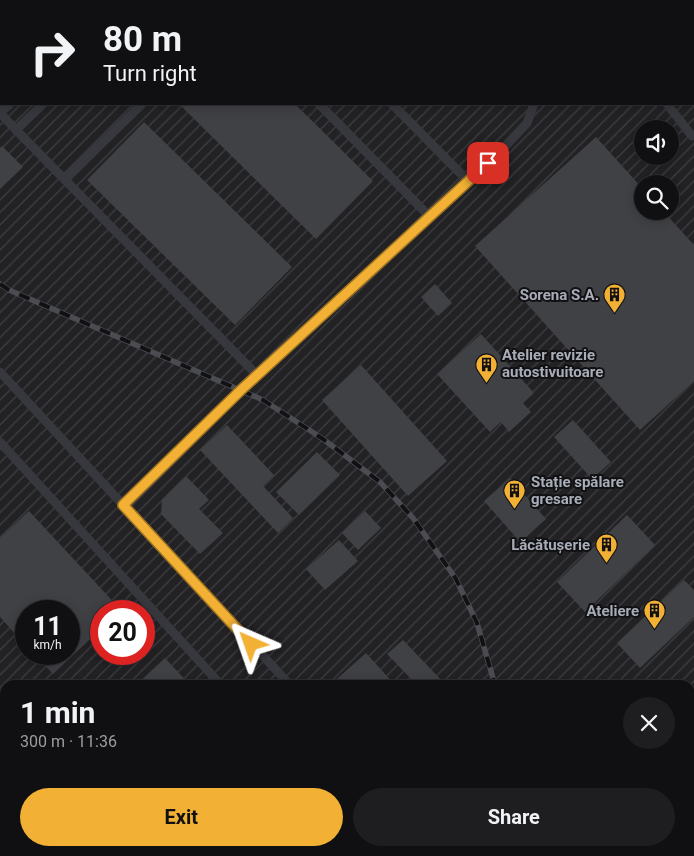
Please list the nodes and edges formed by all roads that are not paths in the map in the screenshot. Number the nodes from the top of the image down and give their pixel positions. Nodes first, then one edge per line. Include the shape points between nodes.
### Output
1 (42, 105) edge
2 (141, 105) edge
3 (320, 105) edge
4 (393, 105) edge
5 (534, 105) edge
6 (668, 105) edge
7 (0, 113) edge
8 (16, 130) junction
9 (692, 136) dead end
10 (64, 179) junction
11 (468, 181) junction
12 (429, 216) junction
13 (0, 372) edge
14 (258, 375) junction
15 (0, 442) edge
16 (123, 505) junction
17 (216, 680) edge
18 (285, 680) edge

1 - 8 lane
2 - 10 lane
3 - 12 lane
4 - 11 lane
5 - 11 lane via 527,122
6 - 9 lane
7 - 8 lane
8 - 10 lane
10 - 14 lane
11 - 12 lane
12 - 14 lane
13 - 16 lane
14 - 16 lane
15 - 17 lane
16 - 18 lane

